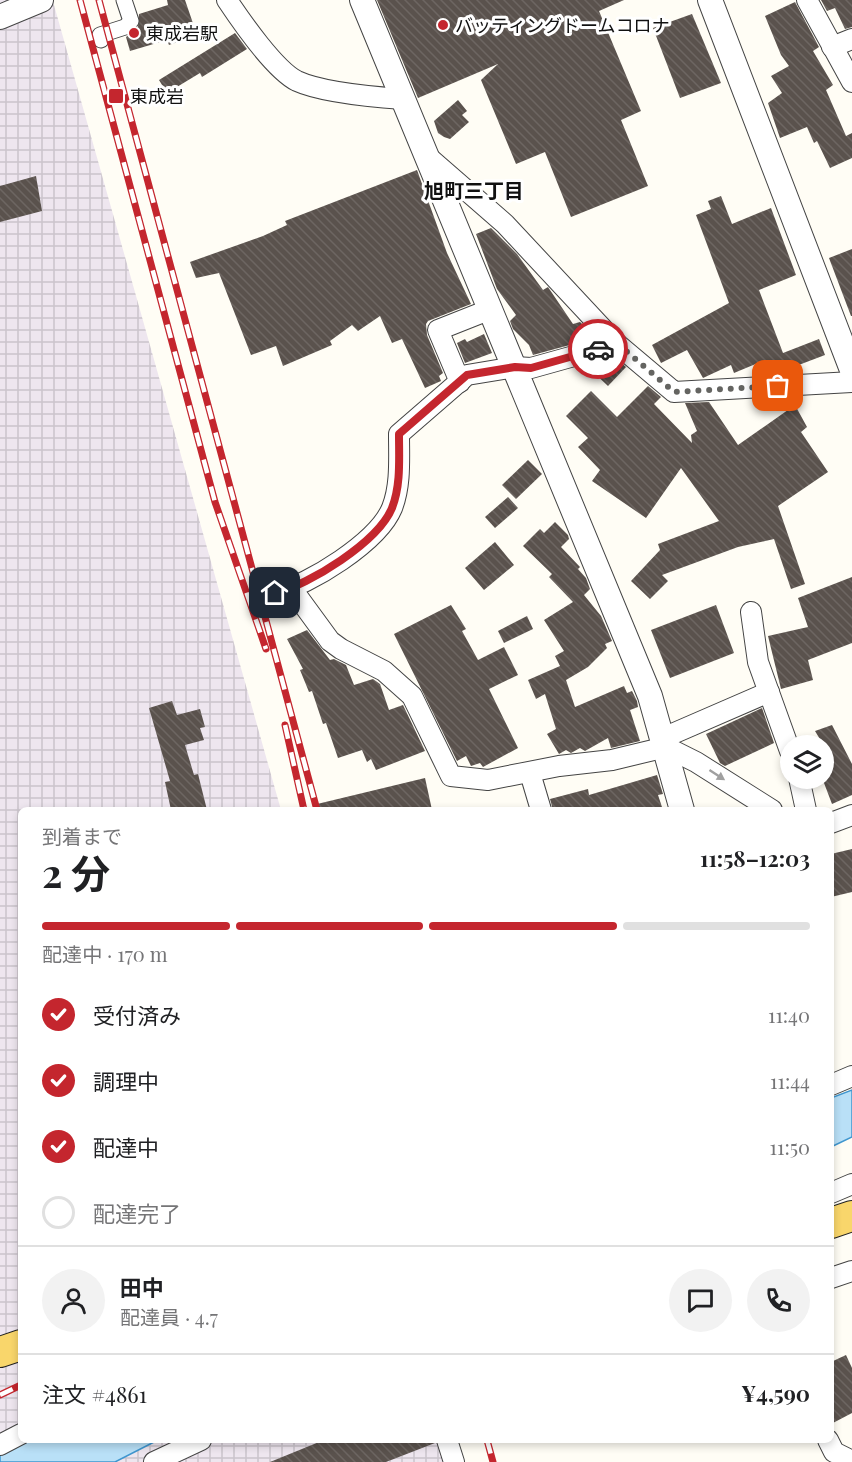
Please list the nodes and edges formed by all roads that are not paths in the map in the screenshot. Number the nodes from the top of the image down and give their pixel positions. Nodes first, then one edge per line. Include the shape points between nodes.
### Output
1 (41, 0) edge
2 (124, 0) edge
3 (227, 0) edge
4 (362, 0) edge
5 (710, 0) edge
6 (807, 0) edge
7 (0, 17) edge
8 (101, 39) dead end
9 (852, 39) edge
10 (832, 47) junction
11 (852, 82) edge
12 (403, 99) junction
13 (427, 156) junction
14 (491, 309) junction
15 (844, 327) edge
16 (618, 344) junction
17 (515, 367) junction
18 (852, 370) edge
19 (460, 382) junction
20 (852, 382) edge
21 (751, 612) dead end
22 (769, 692) junction
23 (784, 735) edge
24 (665, 742) junction
25 (530, 773) junction
26 (801, 789) edge
27 (540, 807) edge
28 (681, 807) edge
29 (767, 807) edge
30 (805, 807) edge
31 (852, 815) edge
32 (834, 822) edge
33 (852, 1076) edge
34 (834, 1084) edge
35 (852, 1184) edge
36 (834, 1193) edge
37 (852, 1216) edge
38 (834, 1222) edge
39 (852, 1232) edge
40 (834, 1236) edge
41 (852, 1271) edge
42 (834, 1277) edge
43 (18, 1336) edge
44 (0, 1341) edge
45 (18, 1346) edge
46 (0, 1352) edge
47 (18, 1436) edge
48 (195, 1443) edge
49 (448, 1443) edge
50 (830, 1443) edge
51 (0, 1445) edge
52 (852, 1461) edge
53 (154, 1462) edge
54 (454, 1462) edge

1 - 7 street
2 - 8 street via 131,21 100,35
3 - 12 street via 259,45 296,80 362,97
4 - 12 street
5 - 15 street
6 - 10 street
9 - 10 street
10 - 11 street
12 - 13 street
13 - 14 street
13 - 16 street via 506,224
14 - 17 street
14 - 19 street via 438,330
15 - 18 street
16 - 17 street via 531,368
16 - 20 street via 674,392
17 - 19 street via 479,372
17 - 24 street via 650,696
19 - 25 street via 399,434 399,480 392,508 382,525 334,564 283,591 330,641 384,671 412,696 452,776 488,780
21 - 22 street via 758,662
22 - 23 street
22 - 24 street
24 - 25 street via 612,760
24 - 28 street
24 -> 29 street
25 - 27 street
26 - 30 street
31 - 32 street
33 - 34 street
35 - 36 street
37 - 38 main road
39 - 40 main road
41 - 42 street
43 - 44 main road
45 - 46 main road
47 - 51 street
48 - 53 street
49 - 54 street
50 - 52 street via 834,1452

